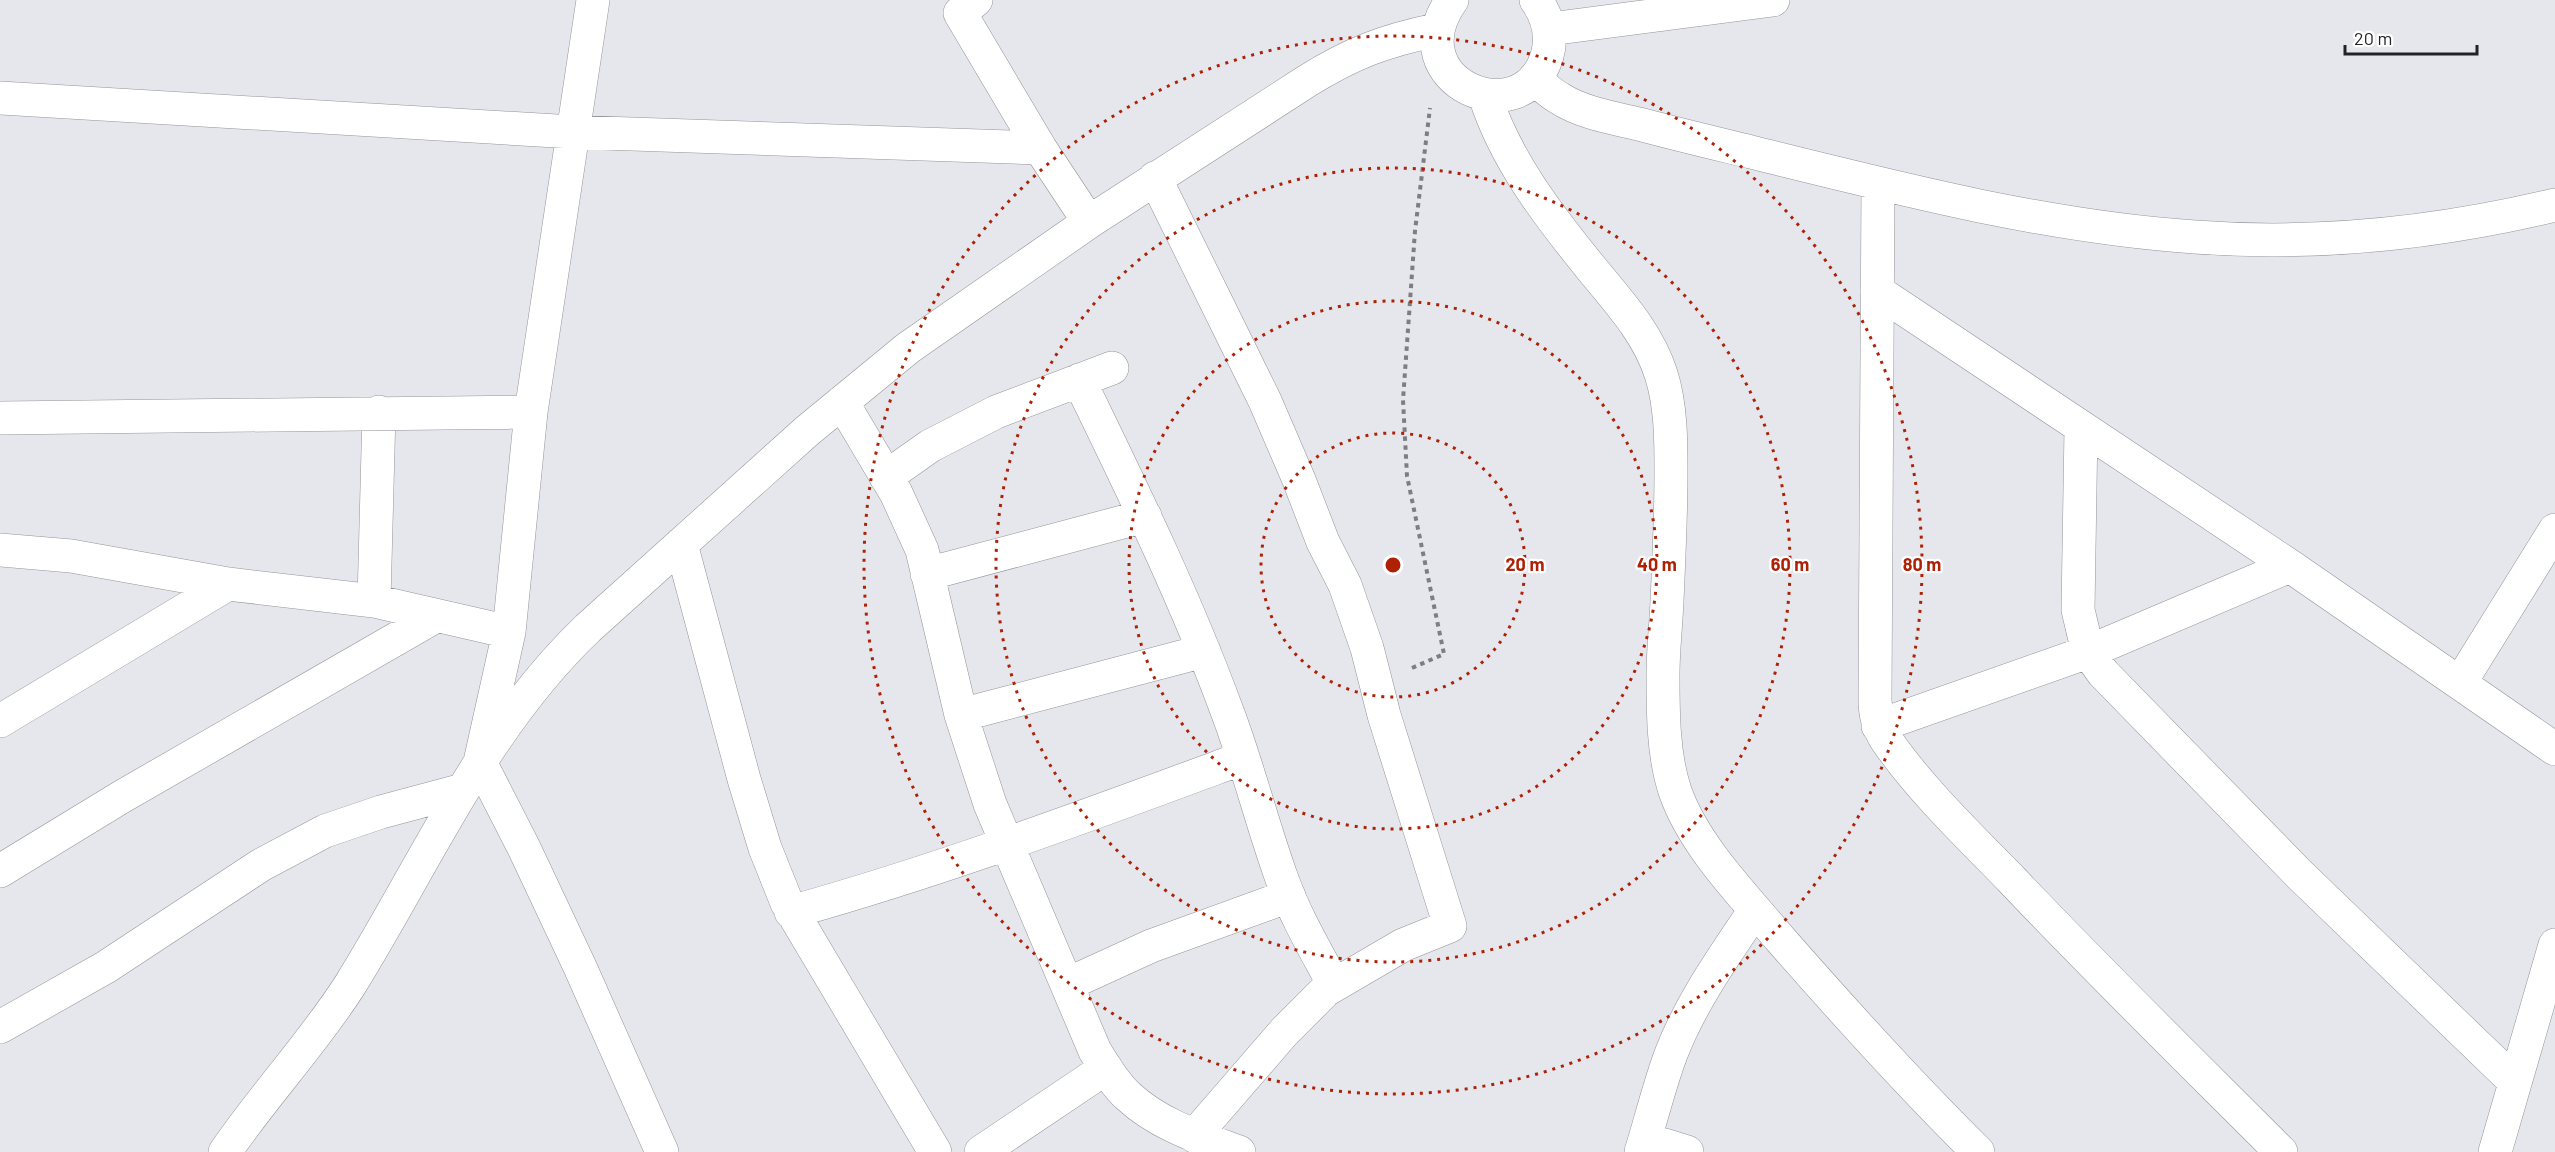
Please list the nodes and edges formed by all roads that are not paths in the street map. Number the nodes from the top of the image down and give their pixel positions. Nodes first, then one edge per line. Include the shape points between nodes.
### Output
1 (593, 0) edge
2 (976, 0) edge
3 (1452, 0) edge
4 (1536, 0) edge
5 (1773, 0) edge
6 (1550, 29) junction
7 (1437, 40) junction
8 (1534, 79) junction
9 (1485, 96) junction
10 (0, 98) edge
11 (573, 132) junction
12 (1040, 148) junction
13 (1155, 178) junction
14 (1878, 184) junction
15 (2555, 205) edge
16 (1089, 222) junction
17 (1877, 291) junction
18 (1112, 368) dead end
19 (1078, 380) junction
20 (842, 402) junction
21 (379, 412) junction
22 (531, 412) junction
23 (0, 418) edge
24 (2081, 428) junction
25 (886, 477) junction
26 (1145, 516) junction
27 (2555, 530) edge
28 (681, 544) junction
29 (6, 555) edge
30 (2290, 566) junction
31 (927, 574) junction
32 (228, 584) junction
33 (374, 601) junction
34 (436, 616) junction
35 (509, 632) junction
36 (1204, 651) junction
37 (2088, 652) junction
38 (2460, 683) junction
39 (961, 715) junction
40 (0, 721) edge
41 (1878, 726) junction
42 (2555, 749) edge
43 (1244, 758) junction
44 (472, 776) junction
45 (1007, 844) junction
46 (0, 870) edge
47 (1289, 896) junction
48 (1755, 910) junction
49 (791, 912) junction
50 (2555, 945) edge
51 (1068, 984) junction
52 (1334, 986) junction
53 (0, 1027) edge
54 (1106, 1068) junction
55 (2515, 1082) junction
56 (1194, 1136) junction
57 (1643, 1145) edge
58 (225, 1152) edge
59 (662, 1152) edge
60 (935, 1152) edge
61 (981, 1152) edge
62 (1239, 1152) edge
63 (1687, 1152) edge
64 (1978, 1152) edge
65 (2281, 1152) edge
66 (2495, 1152) edge

1 - 11 street
2 - 12 street via 960,13
3 - 7 street via 1442,13
4 - 6 street
5 - 6 street
6 - 8 street via 1547,56
7 - 9 street via 1443,66 1453,80
7 - 13 street via 1395,39 1344,59
8 - 9 street via 1521,90
8 - 14 street via 1560,99 1594,112
9 - 48 street via 1495,126 1520,171 1565,236 1634,320 1655,355 1663,379 1671,448 1663,673 1669,766 1674,790 1691,826
10 - 11 street
11 - 12 street
11 - 22 street
12 - 16 street
13 - 16 street
13 - 52 street via 1265,402 1348,592 1450,926 1403,945
14 - 15 street via 2107,228 2270,240 2404,233
14 - 17 street
16 - 20 street via 908,348
17 - 24 street
17 - 41 street
18 - 19 street
19 - 25 street via 962,428
19 - 26 street
20 - 25 street
20 - 28 street
21 - 22 street
21 - 23 street
21 - 33 street
22 - 35 street
24 - 30 street
24 - 37 street via 2078,610
25 - 31 street via 922,550
26 - 31 street
26 - 36 street
27 - 38 street
28 - 44 street via 558,657 509,718
28 - 49 street via 765,848
29 - 32 street via 71,556
30 - 37 street
30 - 38 street
31 - 39 street
32 - 33 street
32 - 40 street
33 - 34 street
34 - 35 street
34 - 46 street
35 - 44 street
36 - 39 street
36 - 43 street
37 - 41 street
37 - 55 street via 2103,673 2299,874
38 - 42 street
39 - 45 street
41 - 65 street via 1913,774 1990,857 2108,981
43 - 45 street
43 - 47 street
44 - 53 street via 325,831 261,865 106,967
44 - 58 street via 348,988
44 - 59 street via 524,848
45 - 49 street
45 - 51 street
47 - 51 street via 1151,946
47 - 52 street
48 - 57 street via 1710,975 1685,1023 1671,1054
48 - 64 street via 1859,1030
49 - 60 street
50 - 55 street
51 - 54 street via 1095,1051
52 - 56 street via 1312,1002
54 - 56 street via 1128,1096 1158,1118
54 - 61 street
55 - 66 street
56 - 62 street
57 - 63 street

